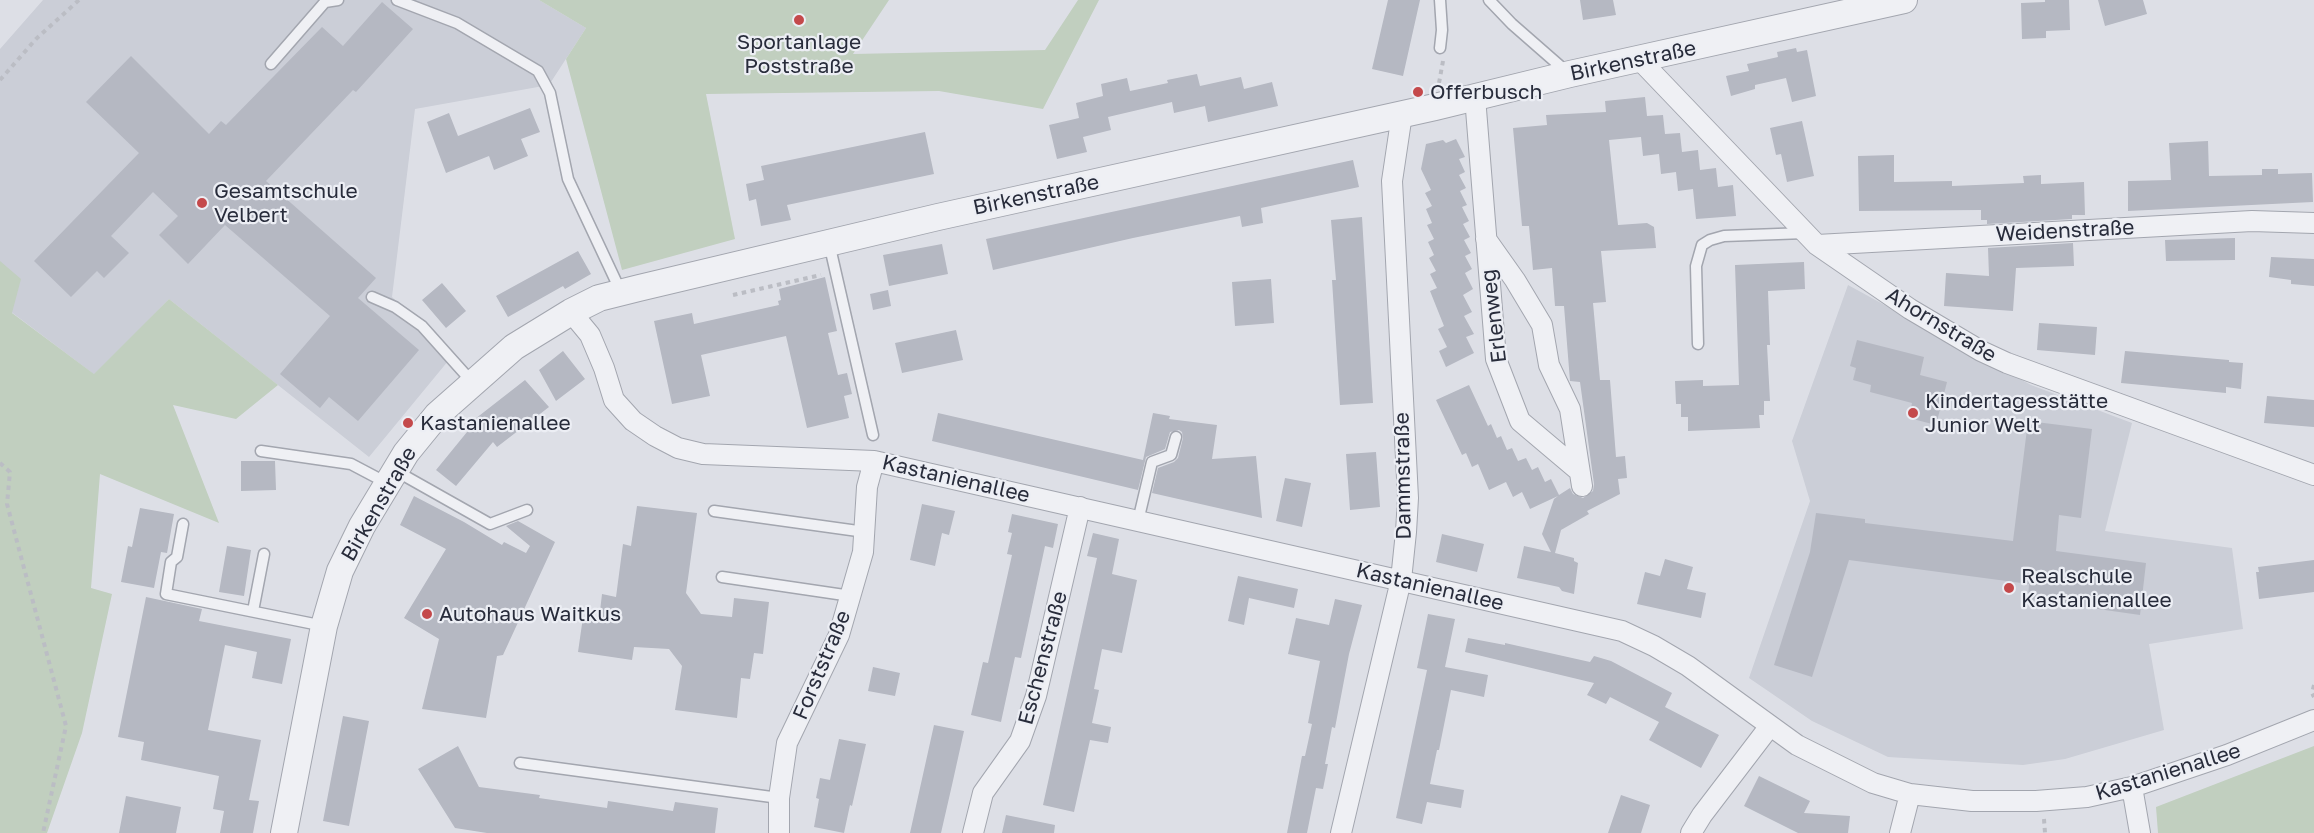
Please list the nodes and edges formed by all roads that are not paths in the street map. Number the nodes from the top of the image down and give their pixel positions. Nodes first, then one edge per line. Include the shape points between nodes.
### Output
1 (338, 0) edge
2 (397, 0) edge
3 (1440, 0) edge
4 (1489, 0) edge
5 (1904, 0) edge
6 (1440, 48) dead end
7 (1640, 60) junction
8 (271, 64) dead end
9 (1570, 75) junction
10 (1475, 97) junction
11 (1402, 114) junction
12 (2314, 224) edge
13 (1486, 239) junction
14 (1811, 239) junction
15 (829, 243) junction
16 (621, 293) junction
17 (372, 297) dead end
18 (571, 312) junction
19 (1698, 344) dead end
20 (473, 382) junction
21 (873, 435) dead end
22 (1176, 437) dead end
23 (261, 451) dead end
24 (874, 460) junction
25 (2314, 475) edge
26 (391, 477) junction
27 (1080, 507) junction
28 (527, 510) dead end
29 (714, 511) dead end
30 (1138, 521) junction
31 (183, 524) dead end
32 (865, 532) junction
33 (264, 554) dead end
34 (722, 577) dead end
35 (1401, 580) junction
36 (850, 596) junction
37 (253, 611) junction
38 (324, 626) junction
39 (2314, 720) edge
40 (1770, 726) junction
41 (520, 763) dead end
42 (2132, 787) junction
43 (1910, 794) junction
44 (779, 798) junction
45 (284, 833) edge
46 (779, 833) edge
47 (973, 833) edge
48 (1341, 833) edge
49 (1691, 833) edge
50 (1900, 833) edge
51 (2140, 833) edge

1 - 8 lane via 325,2
2 - 16 lane via 457,23 538,71 550,93 568,179
3 - 6 lane
4 - 9 lane
5 - 7 street, Birkenstraße
7 - 9 street, Birkenstraße
7 - 14 street, Ahornstraße
9 - 10 street, Birkenstraße
10 - 11 street, Birkenstraße
10 - 13 street, Erlenweg
11 - 15 street, Birkenstraße
11 - 35 street, Dammstraße via 1392,181 1408,498
12 - 14 street, Weidenstraße via 2252,221
13 - 13 street, Erlenweg via 1496,359 1520,421 1580,478 1570,409 1550,365 1542,325
14 - 19 lane via 1724,236 1702,246 1696,266
14 - 25 street, Ahornstraße via 1910,309 1981,351 2077,390
15 - 16 street, Birkenstraße
15 - 21 lane
16 - 18 street, Birkenstraße via 599,298
17 - 20 lane via 422,326
18 - 20 street, Birkenstraße via 514,347
18 - 24 street, Kastanienallee via 590,335 614,400 633,421 671,444 703,454
20 - 26 street, Birkenstraße via 437,415
22 - 30 lane via 1171,455 1152,462
23 - 26 lane via 351,464
24 - 27 street, Kastanienallee
24 - 32 street, Forststraße via 867,486
26 - 28 lane via 490,524
26 - 38 street, Birkenstraße via 340,571
27 - 30 street, Kastanienallee
27 - 47 street, Eschenstraße via 1036,696 1020,741 983,793
29 - 32 lane
30 - 35 street, Kastanienallee
31 - 37 lane via 166,594
32 - 36 street, Forststraße via 864,552
33 - 37 lane
34 - 36 lane
35 - 40 street, Kastanienallee via 1622,632 1688,666
35 - 48 street, Dammstraße
36 - 44 street, Forststraße via 839,635 787,743
37 - 38 lane
38 - 45 street, Birkenstraße
39 - 42 street, Kastanienallee
40 - 43 street, Kastanienallee via 1797,745 1864,779
40 - 49 street
41 - 44 lane
42 - 43 street, Kastanienallee via 2087,797 2036,801 1972,801
42 - 51 street
43 - 50 street
44 - 46 street, Forststraße

